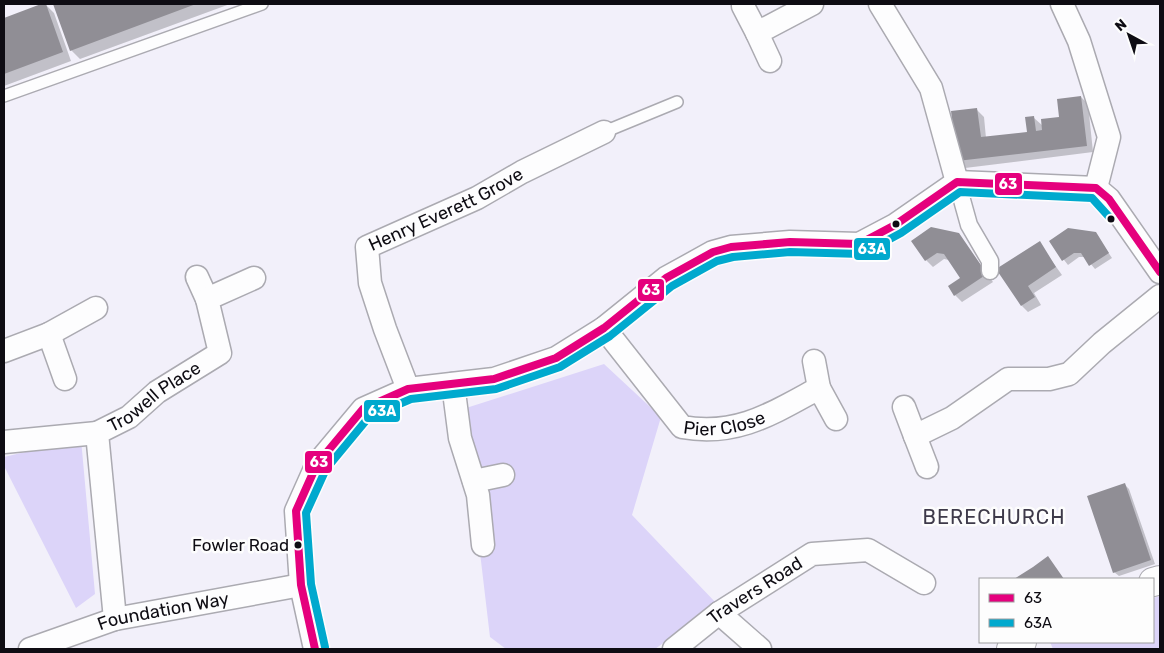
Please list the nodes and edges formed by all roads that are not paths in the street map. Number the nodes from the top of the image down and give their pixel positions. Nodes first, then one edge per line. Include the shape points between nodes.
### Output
1 (262, 4) edge
2 (812, 4) edge
3 (880, 4) edge
4 (1062, 4) edge
5 (743, 6) dead end
6 (757, 33) junction
7 (770, 60) dead end
8 (4, 96) edge
9 (677, 102) dead end
10 (604, 132) joint
11 (957, 182) junction
12 (1096, 188) junction
13 (990, 271) dead end
14 (1160, 272) edge
15 (197, 277) dead end
16 (254, 278) dead end
17 (1160, 296) edge
18 (207, 299) junction
19 (96, 308) dead end
20 (604, 328) junction
21 (49, 334) junction
22 (4, 351) edge
23 (814, 361) dead end
24 (65, 379) dead end
25 (453, 384) junction
26 (819, 388) junction
27 (408, 389) junction
28 (904, 407) dead end
29 (836, 419) dead end
30 (97, 434) junction
31 (915, 436) junction
32 (4, 442) edge
33 (927, 468) dead end
34 (503, 475) dead end
35 (474, 481) junction
36 (483, 545) dead end
37 (924, 583) dead end
38 (300, 585) junction
39 (719, 613) junction
40 (115, 619) junction
41 (30, 649) edge
42 (315, 649) edge
43 (674, 649) edge
44 (760, 649) edge

1 - 8 lane
2 - 6 street
3 - 11 street via 931,88
4 - 12 street via 1079,40 1109,137
5 - 6 street
6 - 7 street
9 - 10 lane
10 - 27 street, Henry Everett Grove via 477,198 367,247 370,283
11 - 12 street
11 - 13 street via 969,225 990,261
11 - 20 street via 895,225 859,244 790,242 731,247 713,252 666,278
12 - 14 street via 1109,199
15 - 18 street, Trowell Place
16 - 18 street
17 - 31 street via 1069,374 1049,379 1008,379 952,418
18 - 30 street, Trowell Place via 220,353 157,392 129,417
19 - 21 street
20 - 25 street via 556,358 494,379
20 - 26 street, Pier Close via 682,427 700,430 738,427 764,418
21 - 22 street
21 - 24 street
23 - 26 street
25 - 27 street
25 - 35 street via 460,438
26 - 29 street
27 - 38 street via 363,409 317,464 296,511
28 - 31 street
30 - 32 street
30 - 40 street, Trowell Place
31 - 33 street
34 - 35 street
35 - 36 street
37 - 39 street, Travers Road via 868,550 812,554
38 - 40 street, Foundation Way
38 - 42 street
39 - 43 street, Travers Road
39 - 44 street
40 - 41 street, Foundation Way

